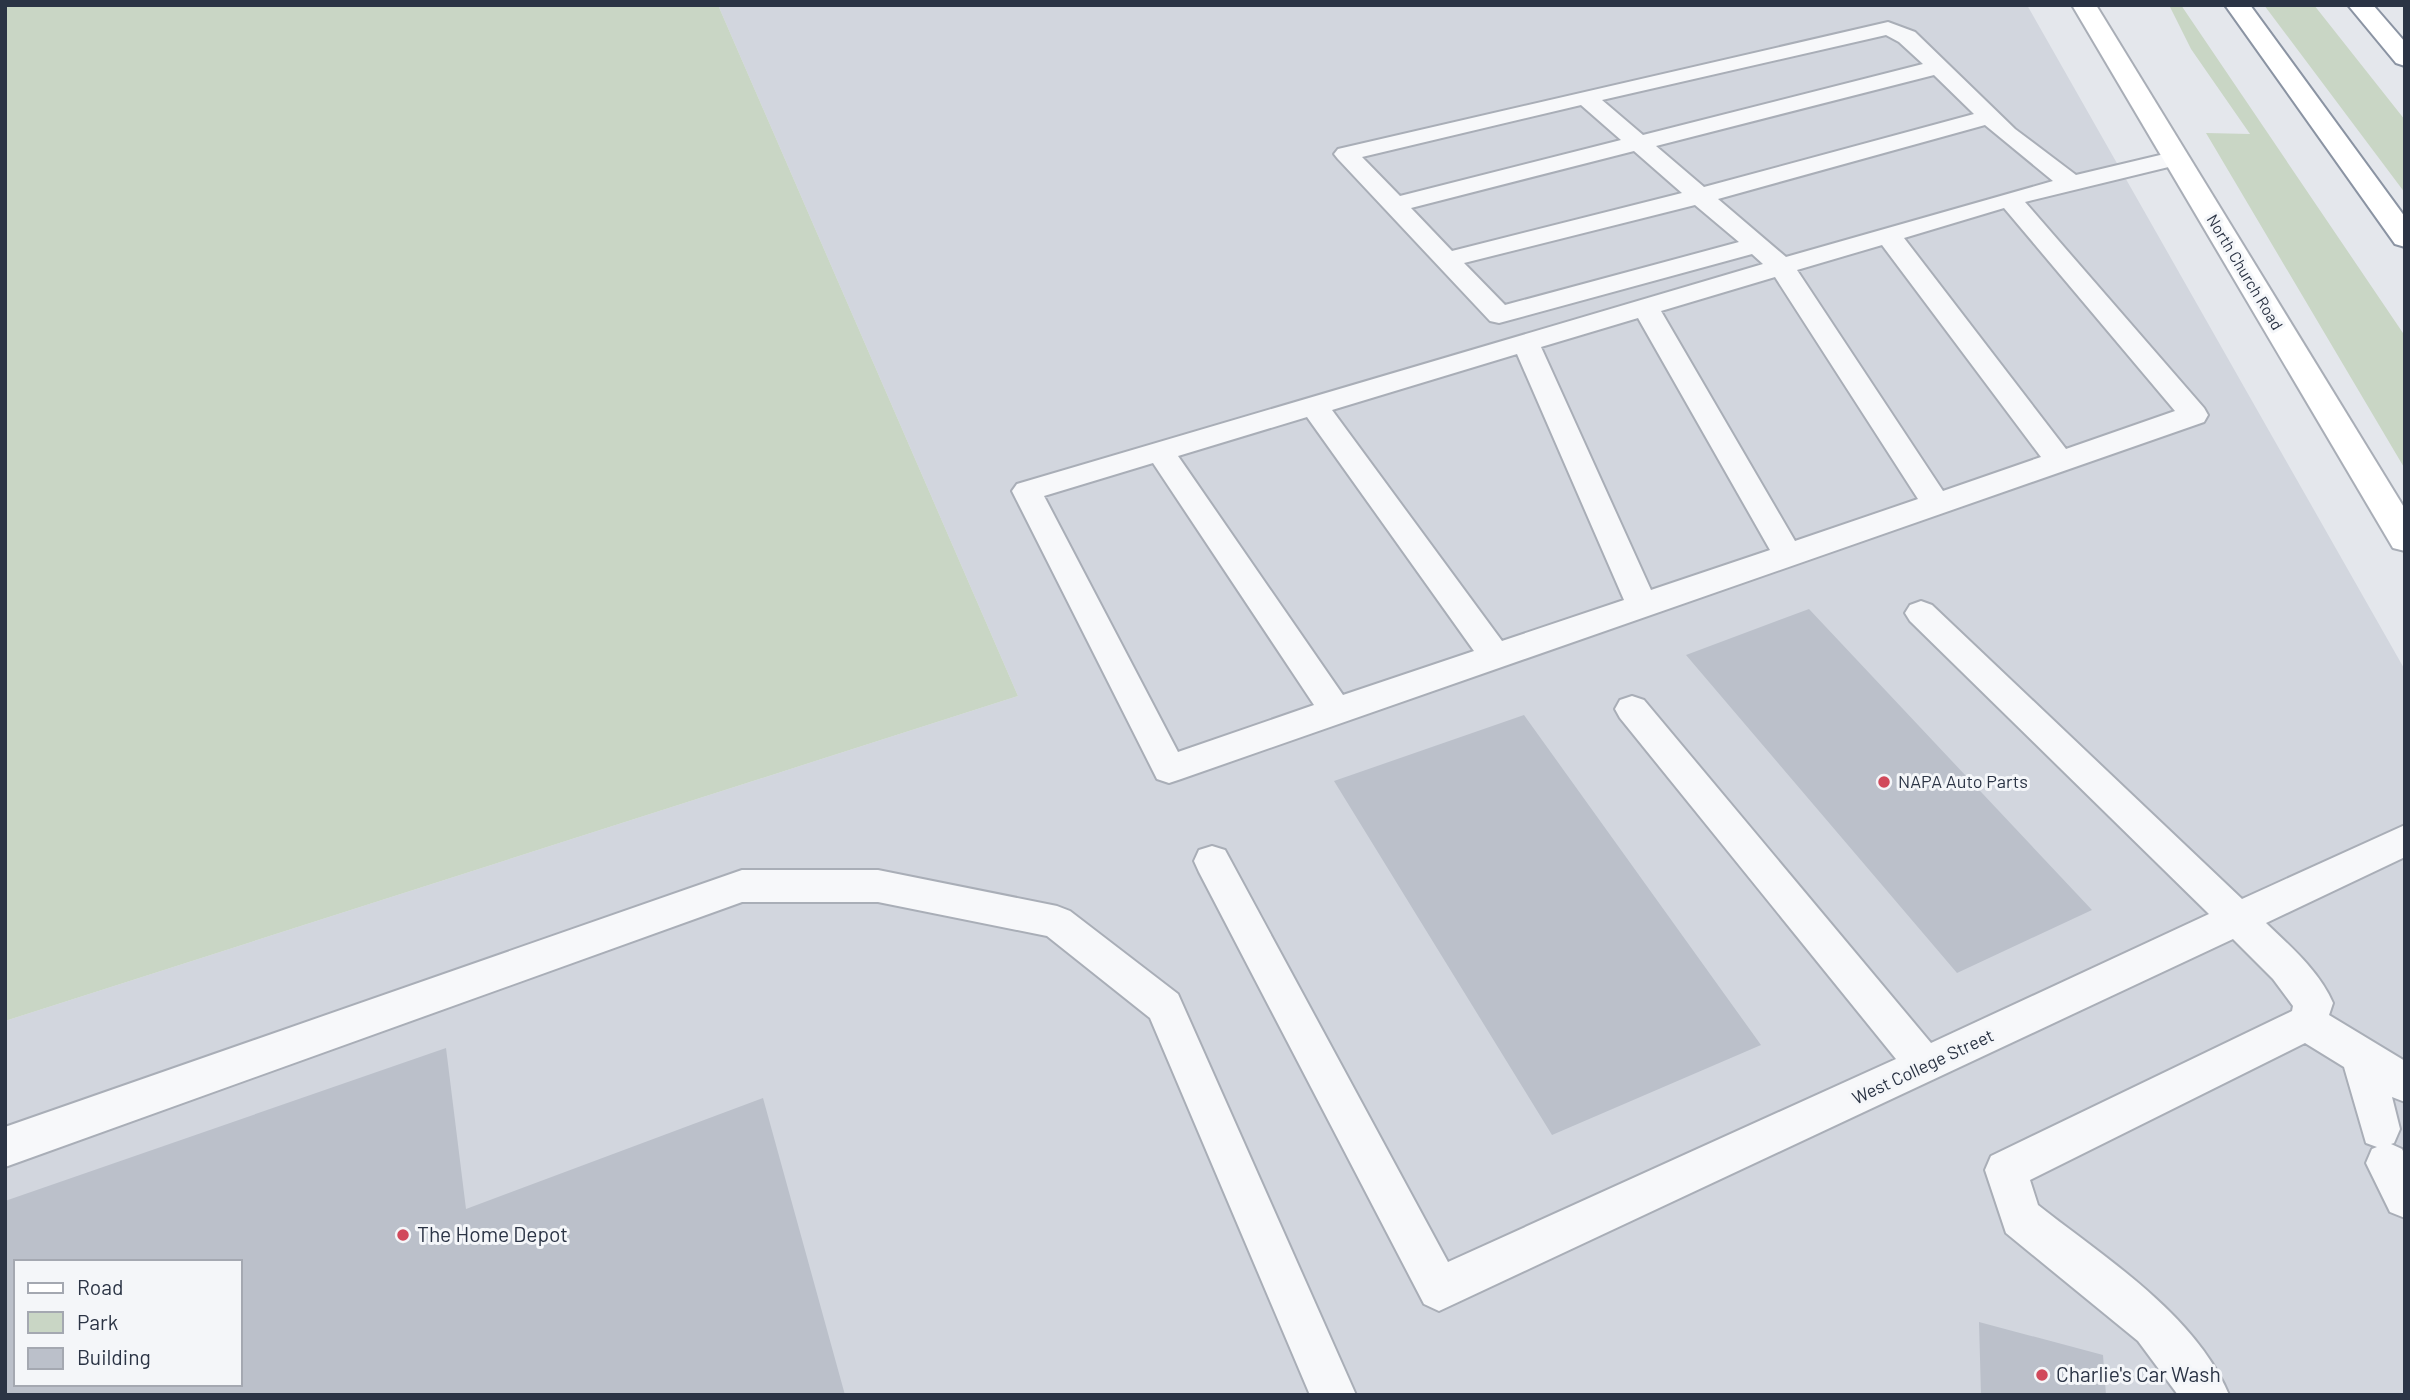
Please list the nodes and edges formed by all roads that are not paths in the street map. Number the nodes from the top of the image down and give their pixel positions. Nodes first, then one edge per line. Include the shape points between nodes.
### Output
1 (2084, 5) edge
2 (2237, 5) edge
3 (2360, 5) edge
4 (2405, 58) edge
5 (1939, 67) junction
6 (1585, 97) junction
7 (1990, 117) junction
8 (1640, 143) junction
9 (2177, 158) junction
10 (2070, 183) junction
11 (1700, 196) junction
12 (2009, 199) junction
13 (1395, 205) junction
14 (1888, 235) junction
15 (2405, 237) edge
16 (1758, 245) junction
17 (1447, 260) junction
18 (1782, 267) junction
19 (1645, 307) junction
20 (1526, 343) junction
21 (1314, 405) junction
22 (1160, 451) junction
23 (2060, 462) junction
24 (1936, 504) junction
25 (2405, 539) edge
26 (1788, 555) junction
27 (1642, 606) junction
28 (1921, 613) dead end
29 (1495, 656) junction
30 (1632, 709) dead end
31 (1336, 711) junction
32 (2405, 841) edge
33 (1212, 861) dead end
34 (2238, 919) junction
35 (2306, 1023) junction
36 (2361, 1056) junction
37 (1925, 1065) junction
38 (2405, 1083) edge
39 (5, 1147) edge
40 (2391, 1163) edge
41 (1333, 1395) edge
42 (2206, 1395) edge

1 - 9 main road, North Church Road
2 - 15 main road
3 - 4 main road
5 - 6 lane via 1907,37 1888,28
5 - 7 lane
5 - 8 lane
6 - 8 lane
6 - 13 lane via 1346,154
7 - 10 lane
7 - 11 lane
8 - 11 lane
8 - 13 lane
9 - 10 lane
9 - 25 main road, North Church Road
10 - 12 lane
11 - 16 lane
11 - 17 lane
12 - 14 lane
12 - 23 lane via 2194,415
13 - 17 lane
14 - 18 lane
14 - 23 lane
16 - 17 lane via 1499,315
16 - 18 lane
18 - 19 lane
18 - 24 lane
19 - 20 lane
19 - 26 lane
20 - 21 lane
20 - 27 lane
21 - 22 lane
21 - 29 lane
22 - 31 lane
22 - 31 lane via 1027,491 1169,769
23 - 24 lane
24 - 26 lane
26 - 27 lane
27 - 29 lane
28 - 34 lane
29 - 31 lane
30 - 37 lane
32 - 34 lane, West College Street
33 - 37 lane, West College Street via 1439,1289
34 - 35 lane via 2314,1003
34 - 37 lane, West College Street
35 - 36 lane
35 - 42 lane via 2006,1170 2021,1218 2154,1325
36 - 38 lane
36 - 40 lane
39 - 41 lane via 742,886 878,886 1058,922 1164,1006

